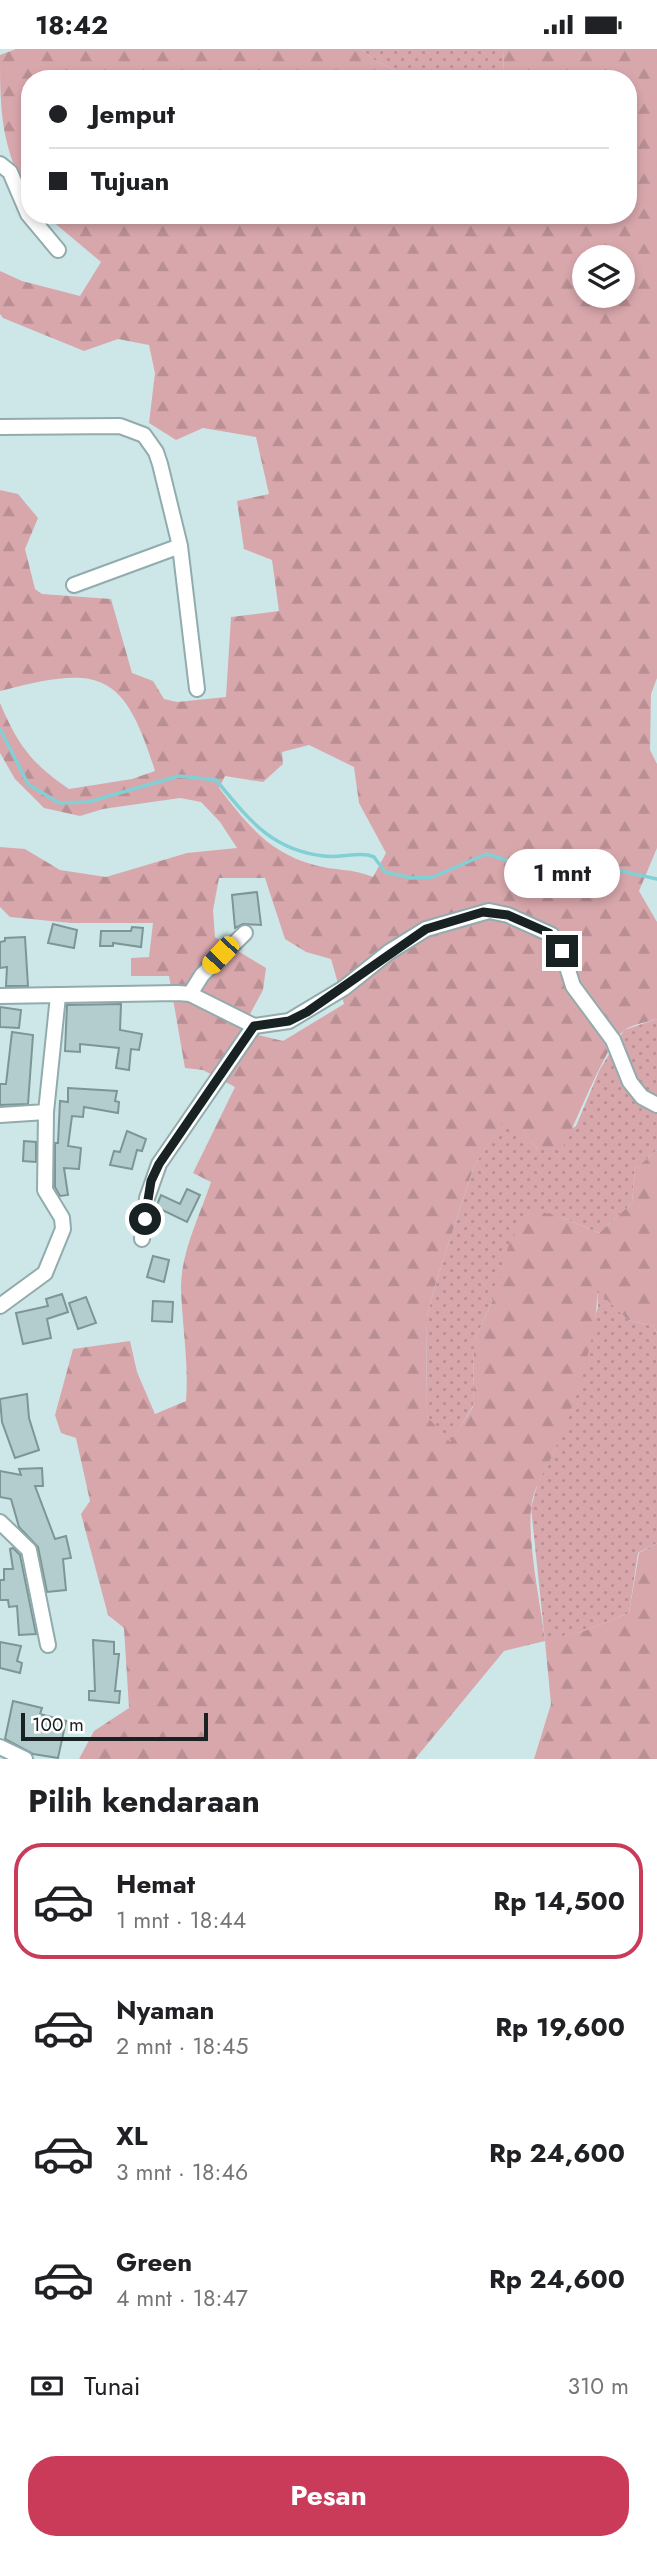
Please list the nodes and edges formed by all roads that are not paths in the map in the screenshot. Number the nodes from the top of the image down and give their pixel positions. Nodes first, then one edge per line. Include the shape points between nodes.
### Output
1 (0, 164) edge
2 (21, 198) edge
3 (36, 224) edge
4 (58, 250) dead end
5 (0, 427) edge
6 (180, 545) junction
7 (75, 585) dead end
8 (197, 689) dead end
9 (245, 933) dead end
10 (190, 994) junction
11 (0, 996) edge
12 (58, 996) junction
13 (254, 1026) junction
14 (657, 1105) edge
15 (46, 1112) junction
16 (0, 1115) edge
17 (142, 1239) dead end
18 (0, 1306) edge
19 (0, 1522) edge
20 (48, 1645) dead end
21 (0, 1747) edge
22 (25, 1759) edge

1 - 2 street via 10,173
3 - 4 street
5 - 6 street via 120,426 144,435 160,464
6 - 7 street
6 - 8 street
9 - 10 street via 202,975
10 - 12 street via 117,991
10 - 13 street
11 - 12 street
12 - 15 street
13 - 14 street via 289,1021 307,1012 426,929 489,911 552,935 573,986 613,1040 630,1082 642,1097
13 - 17 street via 159,1164 147,1198
15 - 16 street
15 - 18 street via 46,1190 63,1229 50,1268
19 - 20 street via 29,1550
21 - 22 street

